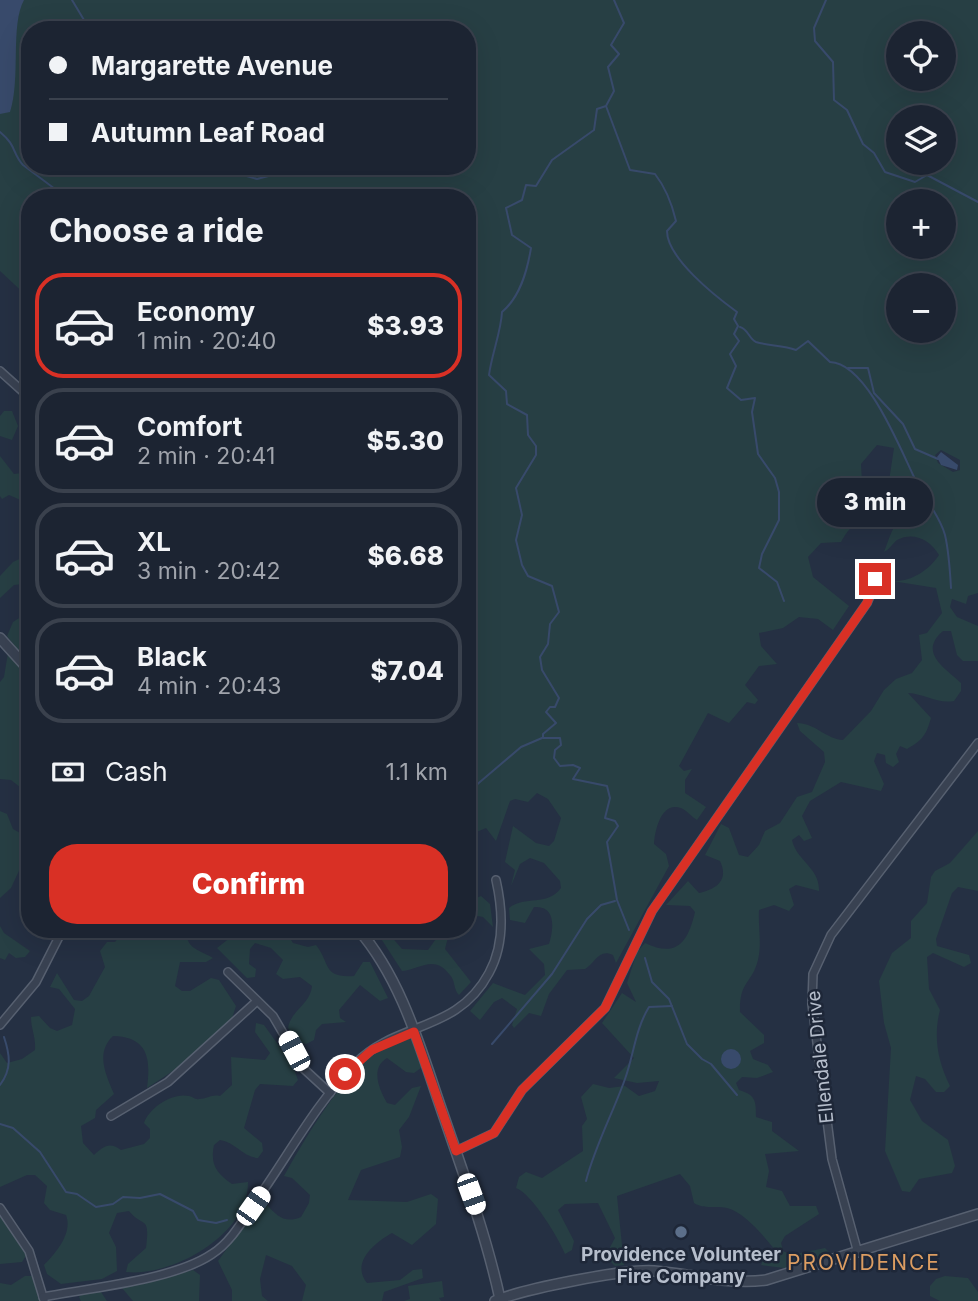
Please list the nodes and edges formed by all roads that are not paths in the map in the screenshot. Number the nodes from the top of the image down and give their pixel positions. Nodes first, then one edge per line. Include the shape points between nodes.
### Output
1 (0, 371) edge
2 (21, 390) edge
3 (871, 569) dead end
4 (0, 638) edge
5 (21, 661) edge
6 (978, 743) edge
7 (496, 880) dead end
8 (58, 938) edge
9 (364, 938) edge
10 (228, 972) dead end
11 (257, 1001) junction
12 (0, 1025) edge
13 (414, 1032) junction
14 (330, 1093) junction
15 (111, 1116) dead end
16 (456, 1151) junction
17 (0, 1208) edge
18 (978, 1214) edge
19 (858, 1253) junction
20 (43, 1299) edge
21 (497, 1300) edge

1 - 2 street
3 - 16 street via 874,587 867,603 652,911 605,1008 522,1090 494,1133
4 - 5 street
6 - 19 street, Ellendale Drive via 831,935 813,974 812,1004 832,1159
7 - 13 street via 501,931 490,972 454,1013
8 - 12 street via 36,982
9 - 13 street via 390,977
10 - 11 street
11 - 14 street via 278,1022 304,1069
11 - 15 street via 168,1082
13 - 14 street via 372,1050
13 - 16 street
14 - 20 street via 237,1229 215,1253 182,1269
16 - 21 street via 487,1243
17 - 20 street via 24,1240
18 - 19 street
19 - 21 street via 757,1282 639,1271

